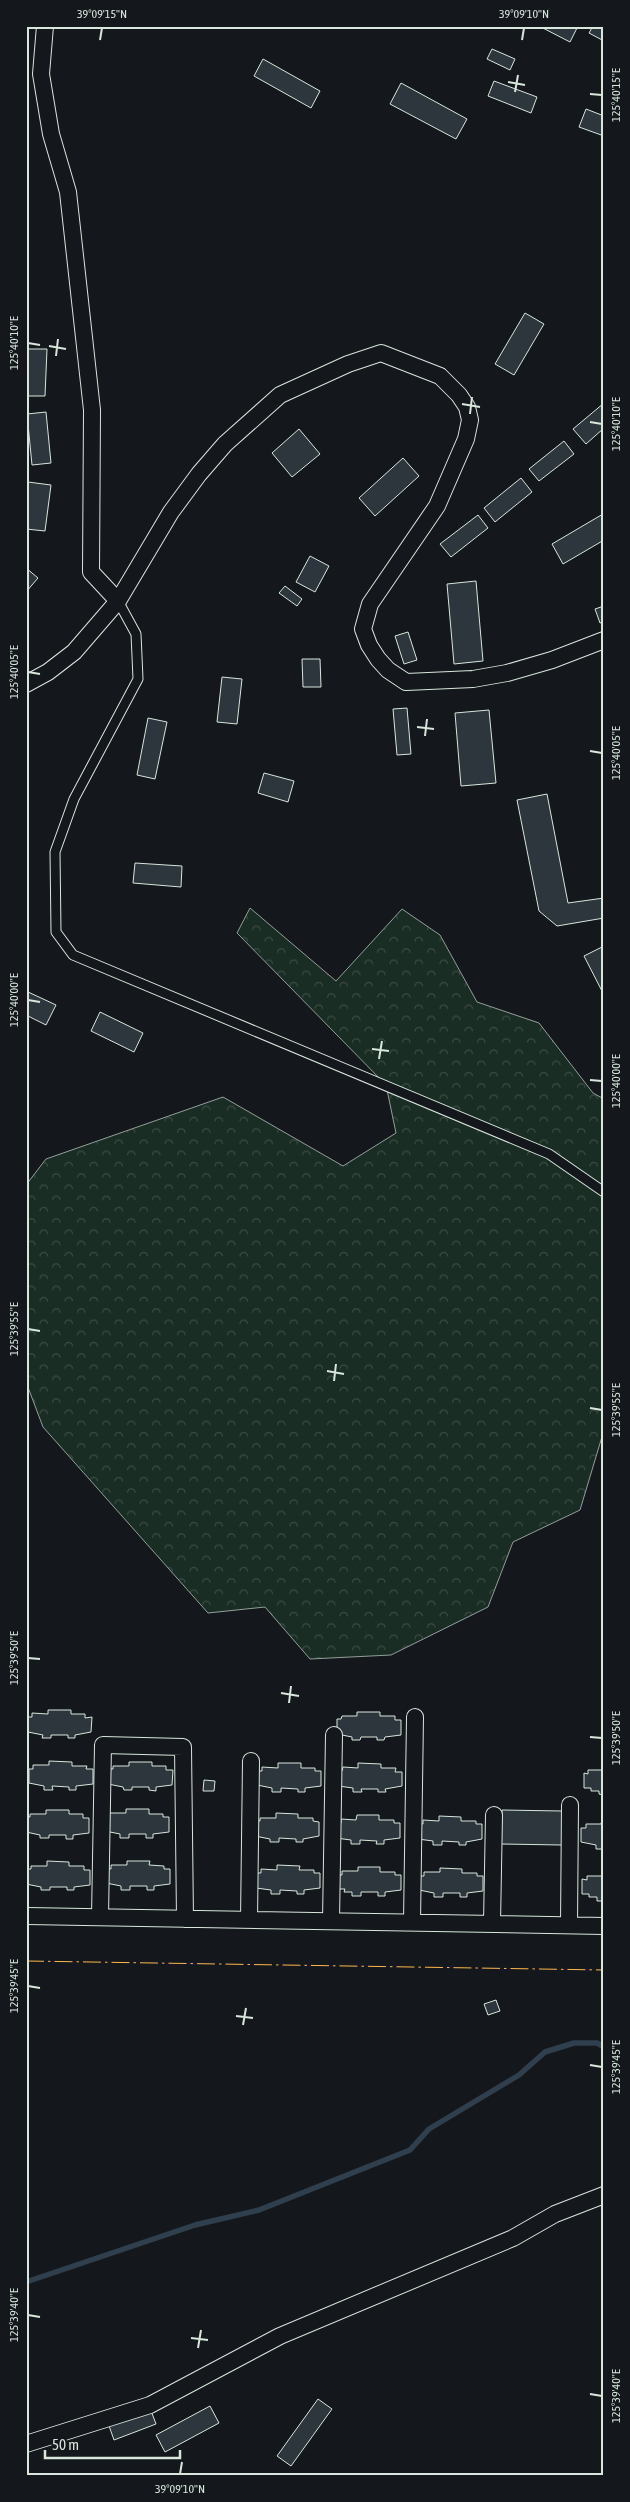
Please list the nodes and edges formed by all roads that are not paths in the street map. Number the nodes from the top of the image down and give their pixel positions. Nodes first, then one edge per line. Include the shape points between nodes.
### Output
1 (45, 26) edge
2 (118, 601) junction
3 (604, 640) edge
4 (26, 684) edge
5 (604, 1192) edge
6 (415, 1717) dead end
7 (334, 1736) dead end
8 (251, 1761) dead end
9 (570, 1805) dead end
10 (494, 1815) dead end
11 (27, 1916) edge
12 (100, 1917) junction
13 (185, 1919) junction
14 (248, 1920) junction
15 (331, 1921) junction
16 (412, 1922) junction
17 (492, 1923) junction
18 (569, 1924) junction
19 (604, 1926) edge
20 (604, 2195) edge
21 (26, 2444) edge

1 - 2 street via 42,74 51,134 68,192 92,410 92,572
2 - 3 street via 171,512 225,444 280,395 348,364 381,354 440,376 460,395 470,420 466,439 437,506 370,604 363,629 378,659 406,682 473,679 552,660
2 - 4 street via 74,652
2 - 5 lane via 136,634 138,679 74,799 55,852 56,932 73,955 549,1154
6 - 16 street
7 - 15 street
8 - 14 street
9 - 18 street
10 - 17 street
11 - 12 street
12 - 13 street
12 - 13 street via 103,1745 183,1747
13 - 14 street
14 - 15 street
15 - 16 street
16 - 17 street
17 - 18 street
18 - 19 street
20 - 21 street via 555,2214 513,2238 280,2336 150,2405

